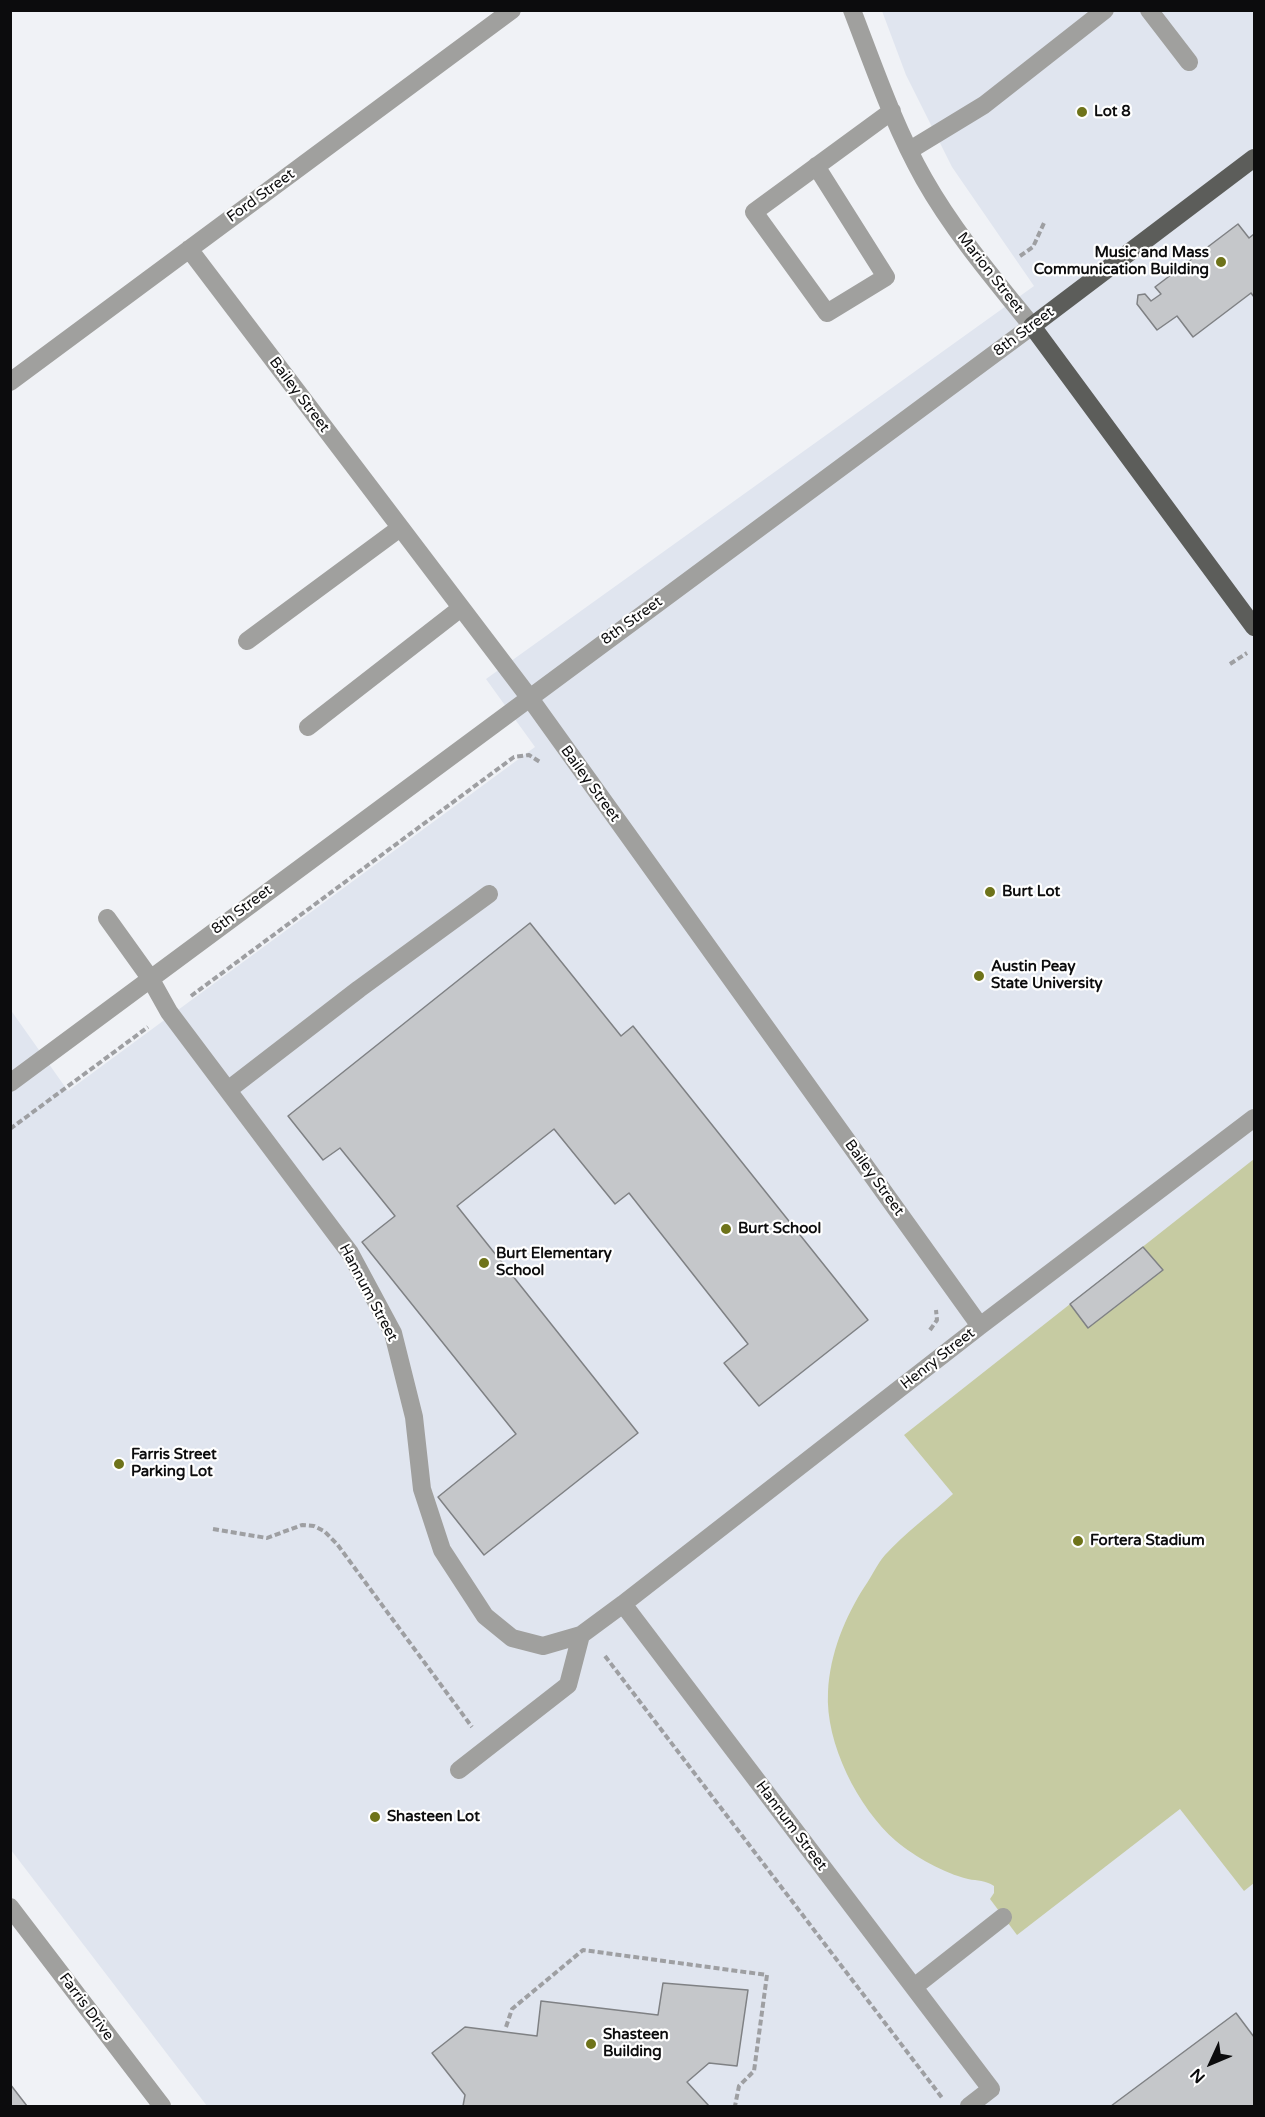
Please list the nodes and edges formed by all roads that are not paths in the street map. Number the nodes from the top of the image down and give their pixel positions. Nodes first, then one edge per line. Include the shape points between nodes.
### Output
1 (512, 10) edge
2 (852, 10) edge
3 (1105, 10) edge
4 (1149, 10) edge
5 (1189, 62) dead end
6 (892, 111) junction
7 (910, 150) junction
8 (1254, 158) edge
9 (816, 166) junction
10 (189, 249) junction
11 (1032, 326) junction
12 (10, 382) edge
13 (400, 528) junction
14 (461, 608) junction
15 (1254, 627) edge
16 (247, 641) dead end
17 (529, 697) junction
18 (308, 727) dead end
19 (489, 894) dead end
20 (107, 918) dead end
21 (150, 978) junction
22 (10, 1083) edge
23 (228, 1090) junction
24 (1254, 1118) edge
25 (980, 1326) junction
26 (623, 1604) junction
27 (581, 1635) junction
28 (459, 1770) dead end
29 (10, 1907) edge
30 (1003, 1917) dead end
31 (914, 1987) junction
32 (162, 2106) edge
33 (969, 2106) edge

1 - 10 street, Ford Street
2 - 6 street, Marion Street
3 - 7 street via 984,105
4 - 5 street
6 - 7 street, Marion Street
6 - 9 street
7 - 11 street, Marion Street via 957,231
8 - 11 main road, 8th Street
9 - 9 street via 754,212 827,313 886,277
10 - 12 street, Ford Street
10 - 13 street, Bailey Street
11 - 15 main road, Marion Street
11 - 17 street, 8th Street
13 - 14 street, Bailey Street
13 - 16 street
14 - 17 street, Bailey Street
14 - 18 street
17 - 21 street, 8th Street
17 - 25 street, Bailey Street
19 - 23 street
20 - 21 street, Hannum Street
21 - 22 street, 8th Street
21 - 23 street, Hannum Street via 169,1011
23 - 27 street, Hannum Street via 350,1253 393,1334 414,1418 422,1489 442,1550 460,1578 485,1616 512,1638 543,1646
24 - 25 street, Henry Street
25 - 26 street, Henry Street
26 - 27 street, Hannum Street
26 - 31 street, Hannum Street
27 - 28 street via 568,1685
29 - 32 street, Farris Drive
30 - 31 street
31 - 33 street, Hannum Street via 992,2089

